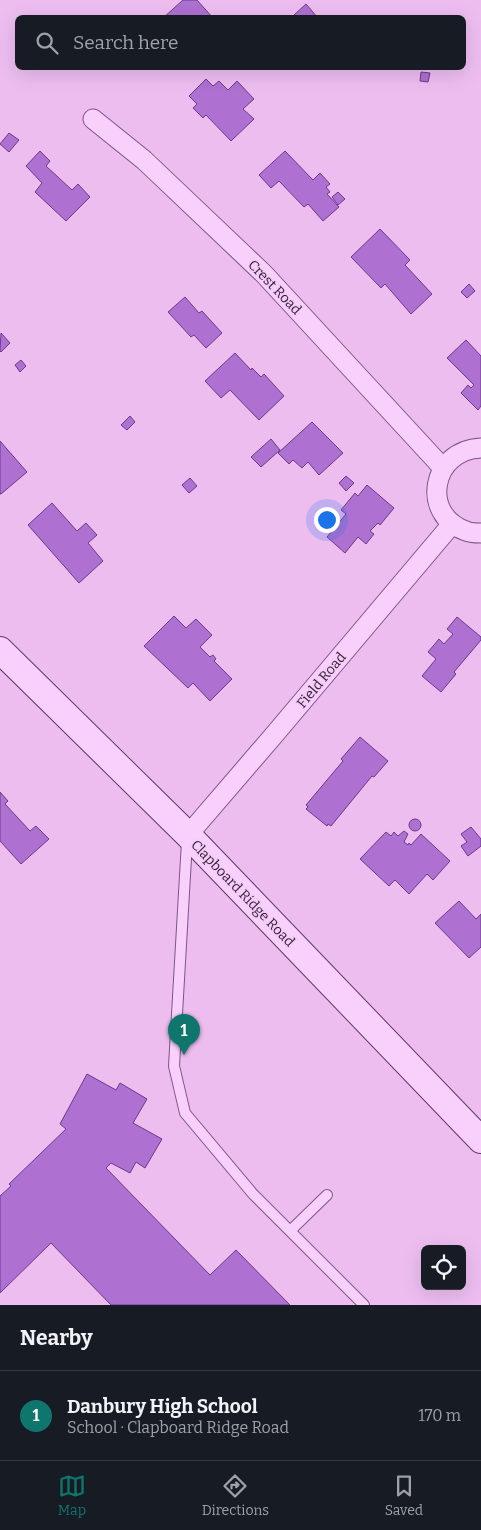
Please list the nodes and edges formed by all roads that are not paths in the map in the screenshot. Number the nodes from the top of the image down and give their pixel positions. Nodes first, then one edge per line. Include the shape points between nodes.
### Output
1 (93, 118) dead end
2 (481, 448) edge
3 (443, 468) junction
4 (452, 524) junction
5 (481, 534) edge
6 (0, 650) edge
7 (188, 835) junction
8 (481, 1140) edge
9 (327, 1195) dead end
10 (290, 1231) junction
11 (364, 1305) edge

1 - 3 street, Crest Road via 144,160 264,274
2 - 3 street via 454,456
3 - 4 street via 437,483 437,498 442,512
4 - 5 street
4 - 7 street, Field Road
6 - 7 main road, Clapboard Ridge Road
7 - 8 main road, Clapboard Ridge Road
7 - 10 lane via 174,1066 185,1113 253,1194
9 - 10 lane
10 - 11 lane

